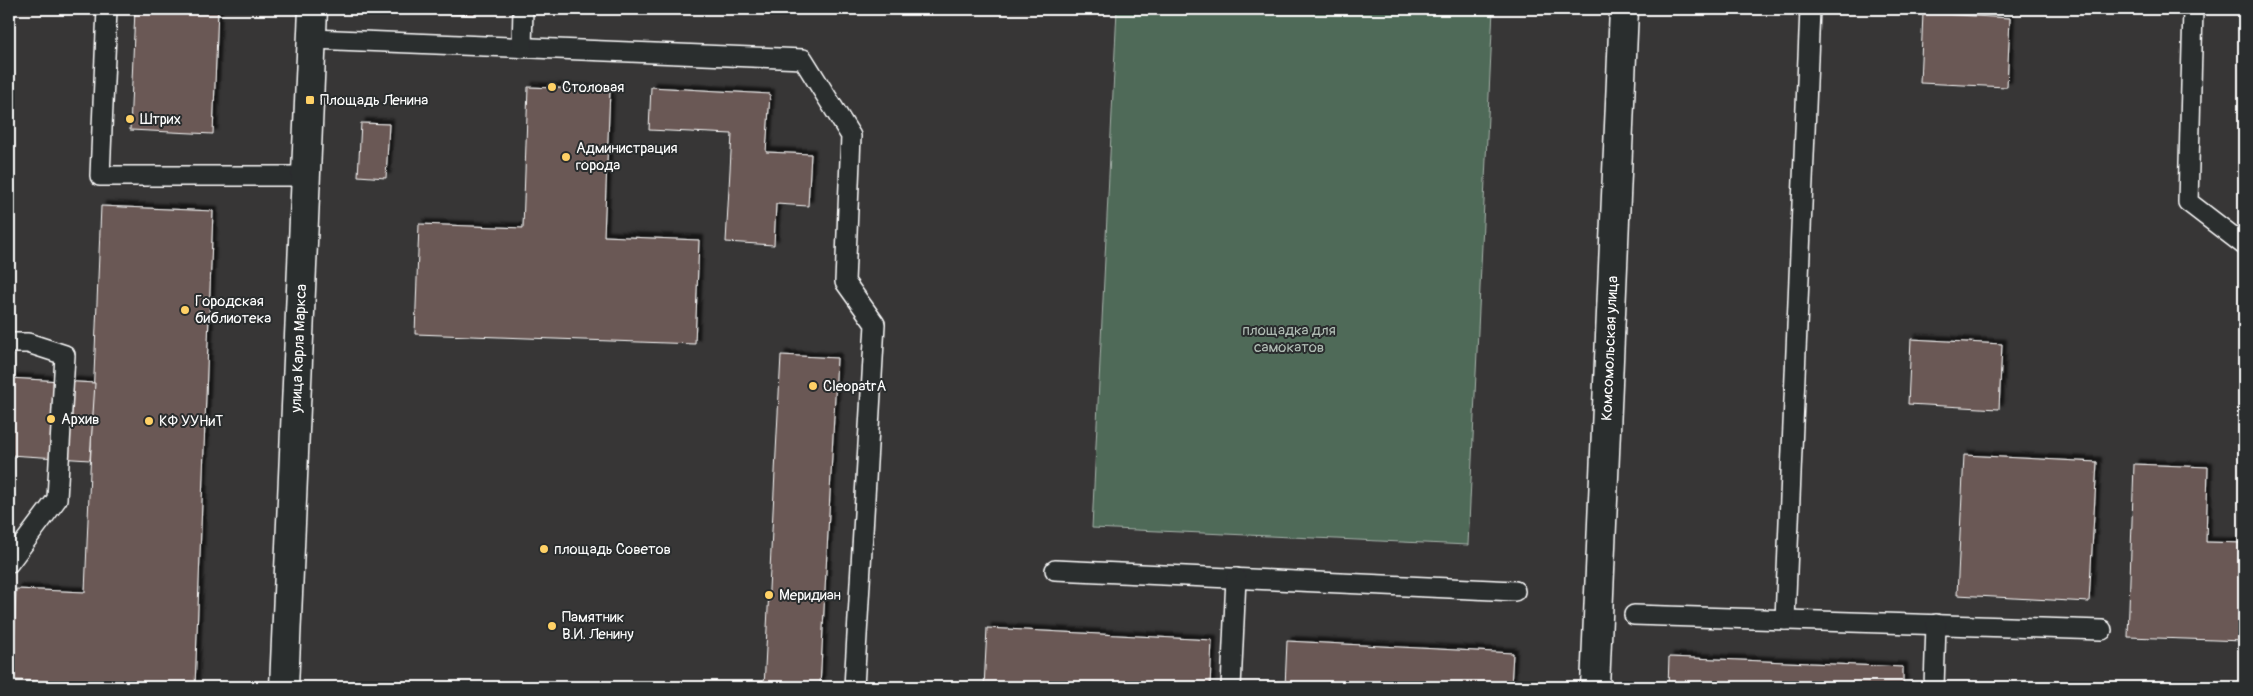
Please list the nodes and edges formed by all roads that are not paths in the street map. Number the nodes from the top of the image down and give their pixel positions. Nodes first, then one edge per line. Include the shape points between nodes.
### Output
1 (107, 9) edge
2 (313, 9) edge
3 (523, 9) edge
4 (1624, 9) edge
5 (1810, 9) edge
6 (2192, 9) edge
7 (312, 39) junction
8 (522, 48) junction
9 (307, 176) junction
10 (2244, 246) edge
11 (9, 343) edge
12 (9, 563) edge
13 (1055, 570) dead end
14 (1236, 578) junction
15 (1515, 591) dead end
16 (1634, 615) dead end
17 (1785, 620) junction
18 (1936, 624) junction
19 (2102, 630) dead end
20 (284, 687) edge
21 (854, 687) edge
22 (1232, 687) edge
23 (1595, 687) edge
24 (1934, 687) edge

1 - 9 lane via 100,176
2 - 7 main road, улица Карла Маркса
3 - 8 lane
4 - 23 main road, Комсомольская улица
5 - 17 lane
6 - 10 lane via 2188,202
7 - 8 lane
7 - 9 main road, улица Карла Маркса
8 - 21 lane via 803,59 851,136 845,282 874,324
9 - 20 main road, улица Карла Маркса
11 - 12 lane via 28,343 65,356 57,499
13 - 14 lane
14 - 15 lane
14 - 22 lane
16 - 17 lane
17 - 18 lane
18 - 19 lane
18 - 24 lane

